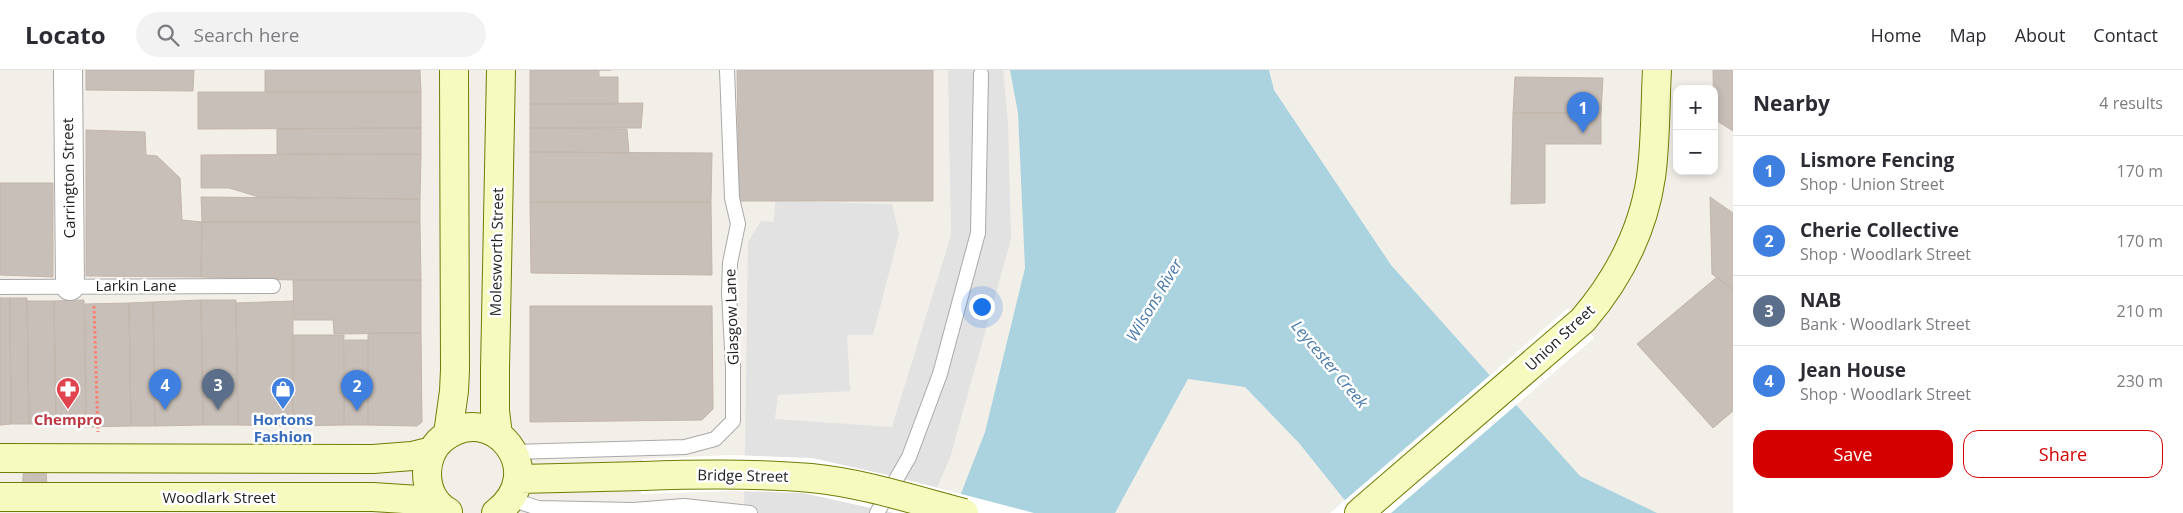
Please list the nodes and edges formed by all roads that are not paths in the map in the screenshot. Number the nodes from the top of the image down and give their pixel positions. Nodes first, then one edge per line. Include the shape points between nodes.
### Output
1 (68, 70) edge
2 (454, 70) edge
3 (501, 70) edge
4 (727, 70) edge
5 (1656, 70) edge
6 (981, 74) dead end
7 (82, 286) junction
8 (273, 286) dead end
9 (0, 287) edge
10 (715, 439) joint
11 (440, 442) junction
12 (506, 443) junction
13 (0, 458) edge
14 (0, 497) edge
15 (503, 503) edge
16 (443, 509) edge
17 (750, 513) edge
18 (877, 513) edge
19 (964, 513) edge
20 (1359, 513) edge

1 - 7 street, Carrington Street
2 - 11 main road via 455,370 452,409
3 - 12 main road, Molesworth Street via 495,411
4 - 10 lane, Glasgow Lane via 732,198 738,224 730,263 733,421
5 - 20 main road, Union Street via 1651,177 1640,226 1623,266 1604,296 1583,320
6 - 18 lane via 978,233 940,374 909,457
7 - 8 lane, Larkin Lane
7 - 9 lane, Larkin Lane
10 - 12 lane, Bridge Street via 685,447
11 - 12 main road via 460,429 473,427 486,429
11 - 13 main road via 412,456 373,459
11 - 16 main road via 427,466 427,482
12 - 15 main road, Molesworth Street via 517,462
14 - 16 main road, Woodlark Street via 373,497 419,500
15 - 17 lane via 538,508 633,510 684,506
15 - 19 main road, Bridge Street, bridge via 643,476 714,474 812,478

